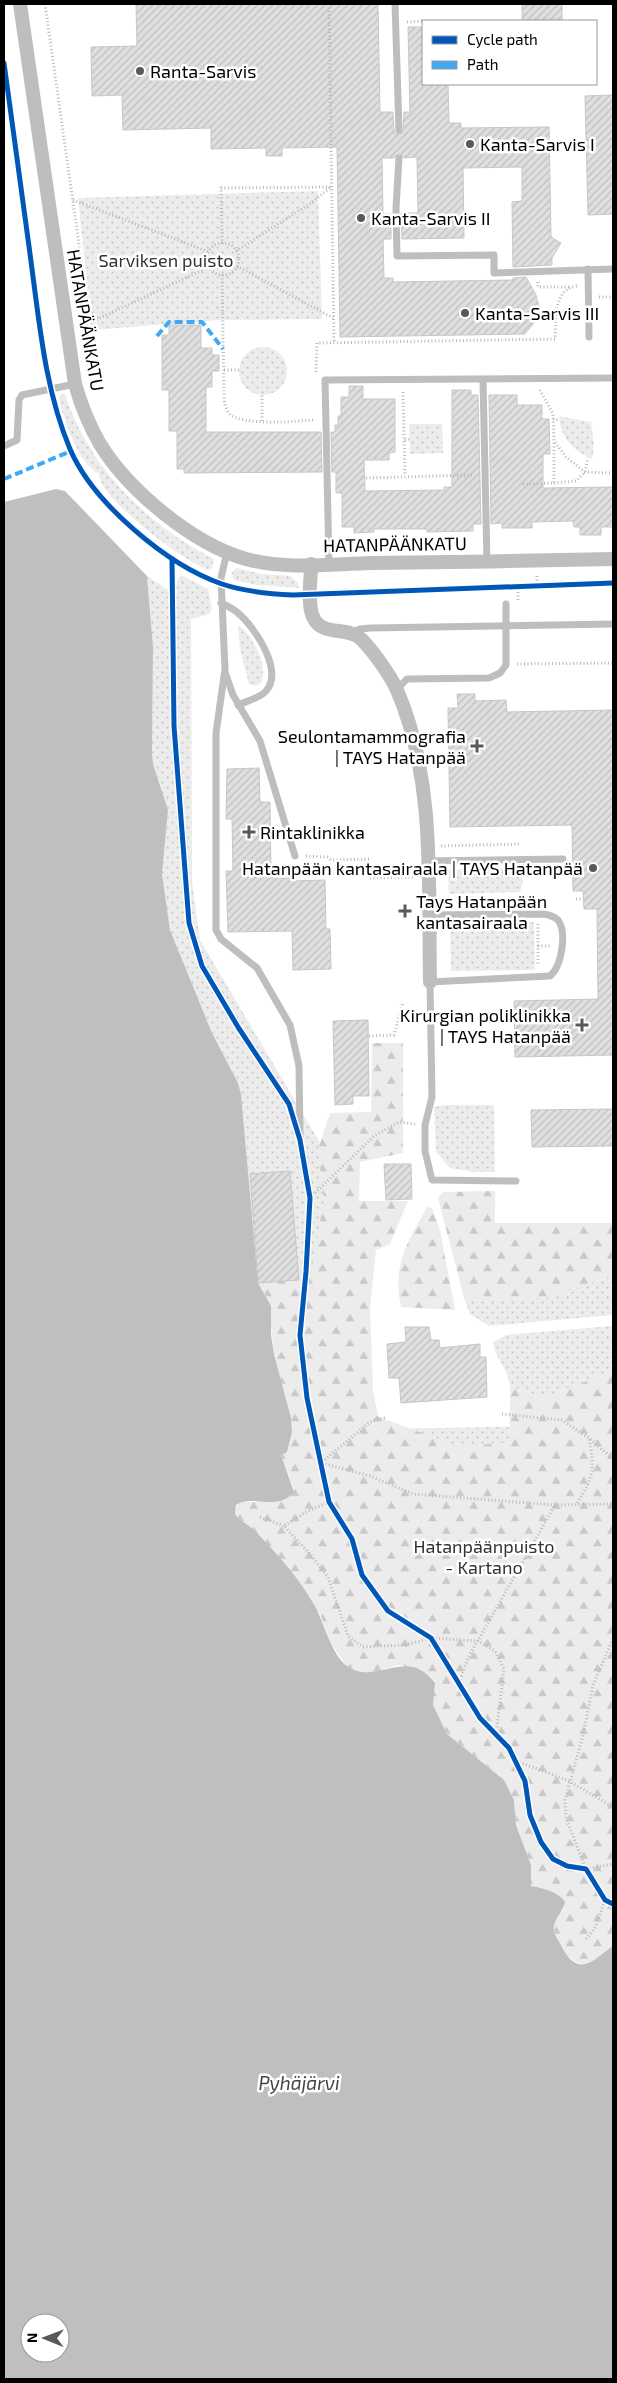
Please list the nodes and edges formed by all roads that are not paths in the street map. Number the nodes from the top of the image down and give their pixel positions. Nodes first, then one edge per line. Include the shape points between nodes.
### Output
1 (20, 4) edge
2 (395, 4) edge
3 (399, 130) dead end
4 (399, 158) dead end
5 (613, 268) edge
6 (588, 270) junction
7 (589, 337) dead end
8 (613, 378) edge
9 (483, 380) junction
10 (75, 384) junction
11 (4, 446) edge
12 (227, 552) junction
13 (613, 559) edge
14 (487, 562) junction
15 (311, 564) junction
16 (329, 564) junction
17 (222, 603) junction
18 (506, 604) dead end
19 (506, 624) junction
20 (613, 624) edge
21 (352, 634) junction
22 (225, 669) junction
23 (397, 689) junction
24 (238, 705) junction
25 (295, 856) road end
26 (563, 859) dead end
27 (428, 861) junction
28 (430, 915) junction
29 (430, 982) junction
30 (300, 1140) dead end
31 (516, 1181) dead end

1 - 10 street, HATANPÄÄNKATU
2 - 3 lane
4 - 6 lane via 397,256 494,255 494,273
5 - 6 lane
6 - 7 lane
8 - 9 lane
9 - 14 lane
9 - 16 lane via 325,380
10 - 11 lane via 22,395 17,440
10 - 12 street, HATANPÄÄNKATU via 93,432 115,464 164,513 196,536
12 - 15 street, HATANPÄÄNKATU via 267,563
12 - 17 lane via 221,578
13 - 14 street, HATANPÄÄNKATU
14 - 16 street, HATANPÄÄNKATU
15 - 16 street, HATANPÄÄNKATU
15 - 21 street via 314,618 323,628
17 - 22 lane
17 - 24 lane via 244,619 267,653 272,668 272,680 267,691
18 - 19 lane
19 - 20 lane
19 - 21 lane via 370,628
19 - 23 lane via 506,665 494,676 407,679
21 - 23 street via 371,651
22 - 24 lane
22 - 30 lane via 216,733 216,930 221,939 257,968 290,1025 299,1066
23 - 27 street via 411,732 421,781
24 - 25 lane via 260,741
26 - 27 lane
27 - 28 street
28 - 29 street
28 - 29 lane via 549,915 560,925 562,954 554,973 547,977
29 - 31 lane via 432,1097 425,1125 425,1151 432,1180

